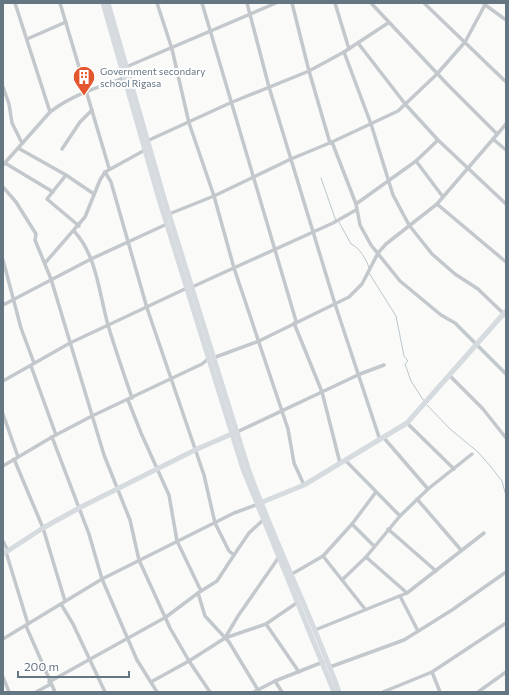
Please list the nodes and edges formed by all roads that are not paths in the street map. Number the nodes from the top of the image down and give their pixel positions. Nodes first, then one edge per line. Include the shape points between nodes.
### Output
1 (15, 3) edge
2 (60, 3) edge
3 (103, 3) edge
4 (108, 3) edge
5 (158, 3) edge
6 (202, 3) edge
7 (247, 3) edge
8 (276, 3) edge
9 (292, 3) edge
10 (335, 3) edge
11 (371, 3) edge
12 (424, 3) edge
13 (485, 4) edge
14 (250, 14) junction
15 (506, 20) edge
16 (66, 22) junction
17 (388, 23) junction
18 (210, 30) junction
19 (27, 39) junction
20 (465, 42) junction
21 (358, 43) junction
22 (349, 48) junction
23 (172, 49) junction
24 (344, 52) junction
25 (126, 68) junction
26 (309, 71) junction
27 (437, 74) junction
28 (124, 78) junction
29 (506, 82) edge
30 (3, 87) edge
31 (269, 87) junction
32 (86, 92) junction
33 (230, 103) junction
34 (406, 105) junction
35 (92, 110) junction
36 (50, 112) junction
37 (189, 123) junction
38 (371, 124) junction
39 (506, 124) edge
40 (497, 134) junction
41 (493, 139) junction
42 (438, 140) junction
43 (148, 141) junction
44 (331, 142) junction
45 (22, 143) junction
46 (18, 148) junction
47 (62, 149) dead end
48 (145, 150) junction
49 (506, 150) edge
50 (291, 158) junction
51 (416, 161) junction
52 (4, 164) edge
53 (109, 168) junction
54 (467, 169) junction
55 (105, 172) junction
56 (66, 175) junction
57 (253, 176) junction
58 (388, 180) junction
59 (3, 187) edge
60 (53, 192) junction
61 (94, 194) junction
62 (214, 196) junction
63 (443, 196) junction
64 (356, 204) junction
65 (437, 204) junction
66 (506, 204) edge
67 (356, 210) junction
68 (169, 214) junction
69 (167, 224) junction
70 (79, 226) junction
71 (409, 226) junction
72 (74, 231) junction
73 (314, 231) junction
74 (129, 242) junction
75 (274, 249) junction
76 (378, 253) junction
77 (91, 258) junction
78 (3, 260) edge
79 (506, 262) edge
80 (45, 263) junction
81 (234, 268) junction
82 (51, 279) junction
83 (189, 287) junction
84 (13, 300) junction
85 (335, 304) junction
86 (3, 305) edge
87 (147, 308) junction
88 (505, 313) edge
89 (295, 322) junction
90 (108, 326) junction
91 (259, 341) junction
92 (70, 343) junction
93 (476, 344) junction
94 (211, 359) junction
95 (33, 364) junction
96 (384, 365) dead end
97 (360, 374) junction
98 (506, 374) edge
99 (449, 375) junction
100 (170, 379) junction
101 (3, 380) edge
102 (322, 392) junction
103 (130, 399) junction
104 (282, 412) junction
105 (3, 414) edge
106 (92, 416) junction
107 (407, 423) junction
108 (235, 433) junction
109 (54, 436) junction
110 (506, 438) edge
111 (382, 439) junction
112 (195, 450) junction
113 (472, 454) dead end
114 (16, 458) junction
115 (346, 461) junction
116 (340, 464) junction
117 (3, 466) edge
118 (158, 469) junction
119 (454, 469) junction
120 (304, 485) junction
121 (118, 488) junction
122 (428, 489) junction
123 (376, 492) junction
124 (417, 499) junction
125 (258, 504) junction
126 (80, 508) junction
127 (400, 516) junction
128 (263, 520) junction
129 (215, 523) junction
130 (352, 524) junction
131 (43, 528) junction
132 (388, 529) junction
133 (484, 533) dead end
134 (3, 541) edge
135 (178, 541) junction
136 (274, 541) junction
137 (374, 546) junction
138 (462, 550) junction
139 (6, 553) edge
140 (234, 555) junction
141 (323, 556) junction
142 (279, 557) junction
143 (366, 557) junction
144 (139, 560) junction
145 (436, 571) junction
146 (506, 572) edge
147 (292, 574) junction
148 (102, 579) junction
149 (342, 580) junction
150 (199, 592) junction
151 (407, 593) junction
152 (400, 596) junction
153 (65, 601) junction
154 (298, 602) junction
155 (61, 604) junction
156 (365, 610) junction
157 (166, 617) junction
158 (266, 624) junction
159 (506, 624) edge
160 (27, 625) junction
161 (315, 630) junction
162 (418, 631) junction
163 (126, 638) junction
164 (225, 638) junction
165 (3, 640) edge
166 (89, 659) junction
167 (189, 661) junction
168 (323, 662) junction
169 (330, 667) junction
170 (299, 672) junction
171 (432, 672) junction
172 (506, 672) edge
173 (3, 677) edge
174 (275, 681) junction
175 (151, 682) junction
176 (50, 683) junction
177 (256, 691) edge
178 (9, 692) edge
179 (36, 692) edge
180 (54, 692) edge
181 (105, 692) edge
182 (157, 692) edge
183 (210, 692) edge
184 (282, 692) edge
185 (334, 692) edge
186 (340, 692) edge
187 (383, 692) edge
188 (440, 692) edge
189 (478, 692) edge

1 - 19 street
2 - 16 street
3 - 28 main road
4 - 25 main road
5 - 23 street
6 - 18 street
7 - 14 street
8 - 14 street
9 - 26 street
10 - 22 street
11 - 17 street
12 - 20 street
13 - 15 street
13 - 20 street
14 - 18 street
14 - 31 street
16 - 19 street
16 - 32 street
17 - 21 street
17 - 27 street
18 - 23 street
18 - 33 street
19 - 36 street
20 - 27 street
20 - 29 street
21 - 22 street
21 - 34 street
22 - 24 street
23 - 25 street
23 - 37 street
24 - 26 street
24 - 38 street
25 - 43 main road
26 - 31 street
26 - 44 street
27 - 34 street
27 - 40 street
28 - 32 street
28 - 48 main road
30 - 45 street via 12,123
31 - 33 street
31 - 50 street
32 - 35 street
32 - 36 street
33 - 37 street
33 - 57 street
34 - 38 street
34 - 42 street
35 - 47 street via 80,122
35 - 53 street
36 - 45 street
37 - 43 street
37 - 62 street
38 - 44 street
38 - 58 street
39 - 40 street
40 - 41 street
41 - 49 street
41 - 54 street
42 - 51 street
42 - 54 street
43 - 68 main road
44 - 50 street
44 - 64 street
45 - 46 street
46 - 52 street
46 - 56 street
48 - 53 street
48 - 69 main road
50 - 57 street
50 - 73 street
51 - 58 street
51 - 63 street
52 - 60 street
53 - 55 street
54 - 63 street
54 - 66 street
55 - 61 street
55 - 74 street via 111,182
56 - 60 street
56 - 61 street
57 - 62 street
57 - 75 street
58 - 64 street
58 - 71 street
59 - 80 street via 16,202 36,234 35,240
60 - 70 street via 46,199
61 - 70 street
62 - 68 street
62 - 81 street
63 - 65 street
64 - 67 street
65 - 71 street
65 - 79 street
67 - 73 street
67 - 76 street via 366,237
68 - 83 main road
69 - 74 street
69 - 83 main road
70 - 72 street
71 - 76 street via 389,240
71 - 88 street via 432,254
72 - 77 street via 86,246
72 - 80 street
73 - 75 street
73 - 85 street
74 - 77 street
74 - 87 street
75 - 81 street
75 - 89 street
76 - 85 street via 367,276 356,290
76 - 93 street via 400,281 440,315 455,323
77 - 82 street
77 - 90 street
78 - 84 street
80 - 82 street
81 - 83 street
81 - 91 street
82 - 84 street
82 - 92 street
83 - 87 street
83 - 94 main road
84 - 86 street
84 - 95 street
85 - 89 street
85 - 97 street
87 - 90 street
87 - 100 street
88 - 93 main road
89 - 91 street
89 - 102 street
90 - 92 street
90 - 103 street
91 - 94 street
91 - 104 street
92 - 95 street
92 - 106 street
93 - 98 street
93 - 99 main road
94 - 100 street
94 - 108 main road
95 - 101 street
95 - 109 street
96 - 97 street
97 - 102 street
97 - 111 street
99 - 107 main road
99 - 110 street
100 - 103 street
100 - 112 street
102 - 104 street
102 - 116 street
103 - 106 street
103 - 118 street via 141,433
104 - 108 street
104 - 120 street via 294,463
105 - 114 street
106 - 109 street
106 - 121 street
107 - 111 main road
107 - 119 street
108 - 112 main road
108 - 125 main road
109 - 114 street
109 - 126 street
111 - 115 main road
111 - 122 street
112 - 118 main road
112 - 129 street via 204,475
113 - 119 street
114 - 117 street
114 - 131 street
115 - 116 main road
115 - 123 street
116 - 120 main road
118 - 121 main road
118 - 135 street via 169,495
119 - 122 street
120 - 125 main road
121 - 126 main road
121 - 144 street via 130,520
122 - 124 street
123 - 127 street
123 - 130 street
124 - 127 street
124 - 138 street
125 - 128 main road
125 - 129 street
125 - 136 main road
126 - 131 main road
126 - 148 street
127 - 132 street
128 - 136 main road
128 - 140 street via 246,536
129 - 135 street
129 - 140 street via 229,551
130 - 137 street
130 - 141 street
131 - 139 main road
131 - 153 street
132 - 137 street
132 - 145 street
133 - 138 street
134 - 139 street
135 - 144 street
135 - 150 street
136 - 142 main road
136 - 147 main road
137 - 143 street
138 - 145 street
139 - 160 street
140 - 150 street via 217,581
141 - 147 street
141 - 149 street
142 - 154 main road
142 - 164 street
143 - 149 street
143 - 151 street
144 - 148 street
144 - 157 street
145 - 151 street
146 - 162 street
147 - 161 main road
148 - 153 street
148 - 163 street
149 - 156 street
150 - 157 street
150 - 164 street via 205,616
151 - 152 street
152 - 156 street
152 - 162 street
153 - 155 street
154 - 158 street
154 - 168 main road
155 - 160 street
155 - 166 street
156 - 161 street
157 - 163 street
157 - 167 street
158 - 164 street
158 - 170 street
159 - 171 street
160 - 165 street
160 - 176 street
161 - 169 main road
162 - 169 street via 404,640
163 - 166 street
163 - 175 street
164 - 167 street
164 - 177 street
166 - 176 street
166 - 181 street
167 - 175 street
167 - 183 street
168 - 170 street
168 - 185 main road
169 - 186 main road
170 - 174 street
171 - 187 street
171 - 188 street
172 - 189 street
173 - 178 street
174 - 177 street
174 - 184 street
175 - 182 street
176 - 179 street
176 - 180 street

